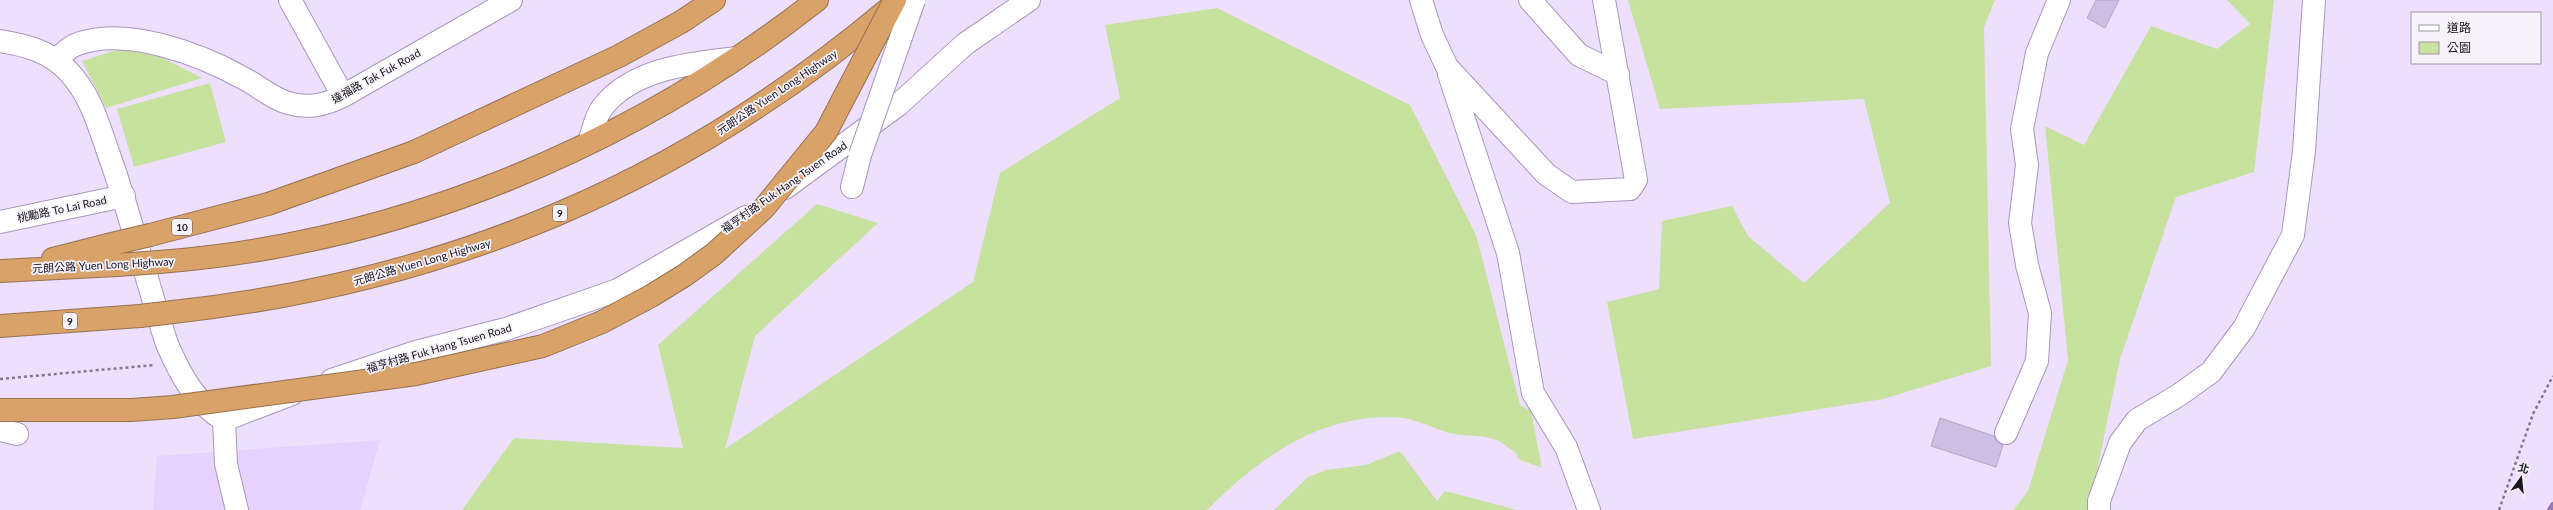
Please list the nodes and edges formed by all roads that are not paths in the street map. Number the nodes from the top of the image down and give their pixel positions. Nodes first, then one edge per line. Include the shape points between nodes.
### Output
1 (290, 0) edge
2 (511, 0) edge
3 (714, 0) edge
4 (816, 0) edge
5 (895, 0) edge
6 (898, 0) edge
7 (914, 0) edge
8 (1029, 0) edge
9 (1421, 0) edge
10 (1530, 0) edge
11 (1604, 0) edge
12 (2059, 0) edge
13 (2314, 0) edge
14 (888, 10) edge
15 (0, 41) edge
16 (737, 58) junction
17 (56, 60) junction
18 (1447, 67) junction
19 (1618, 74) junction
20 (343, 96) junction
21 (589, 142) junction
22 (852, 187) dead end
23 (124, 196) junction
24 (0, 222) edge
25 (2, 270) edge
26 (0, 326) edge
27 (0, 410) edge
28 (224, 420) junction
29 (2006, 432) dead end
30 (237, 510) edge
31 (1589, 510) edge
32 (2099, 510) edge

1 - 20 street
2 - 20 street, 達福路 Tak Fuk Road
3 - 25 highway, 10, bridge via 681,22 619,56 443,140 320,187 150,235
4 - 16 highway, 元朗公路 Yuen Long Highway
5 - 14 highway, bridge
6 - 26 highway, 元朗公路 Yuen Long Highway / 9, bridge via 843,46 740,120 628,182 498,240 380,276 254,302 140,316
7 - 22 street, bridge via 860,155
8 - 28 street, 福亨村路 Fuk Hang Tsuen Road via 965,44 898,105 733,226 618,290 506,329 416,352 314,386
9 - 18 street via 1432,35
10 - 19 street via 1579,55
11 - 19 street
12 - 29 street via 2037,52 2022,130 2027,165 2020,223 2027,266 2040,313 2037,361
13 - 32 street via 2304,151 2293,235 2244,328 2211,372 2137,420 2120,443 2099,501
14 - 27 highway, bridge via 826,132 764,208 714,254 685,275 602,322 544,346 416,374 173,407 131,410
15 - 17 street via 25,45
16 - 21 highway, 元朗公路 Yuen Long Highway via 647,112
16 - 21 street via 687,63 646,77 621,90 602,108
17 - 20 street, 達福路 Tak Fuk Road via 74,46 95,40 124,40 173,48 197,56 288,103 317,106
17 - 23 street via 68,70 89,99
18 - 19 street via 1546,174 1572,192 1630,189 1636,180
18 - 31 street via 1508,253 1533,393 1566,447
21 - 25 highway, 元朗公路 Yuen Long Highway, bridge via 520,175 476,192 370,226 218,258
23 - 24 street, 桃勵路 To Lai Road
23 - 28 street via 155,308 175,363 190,389 208,410
28 - 30 street via 226,464

